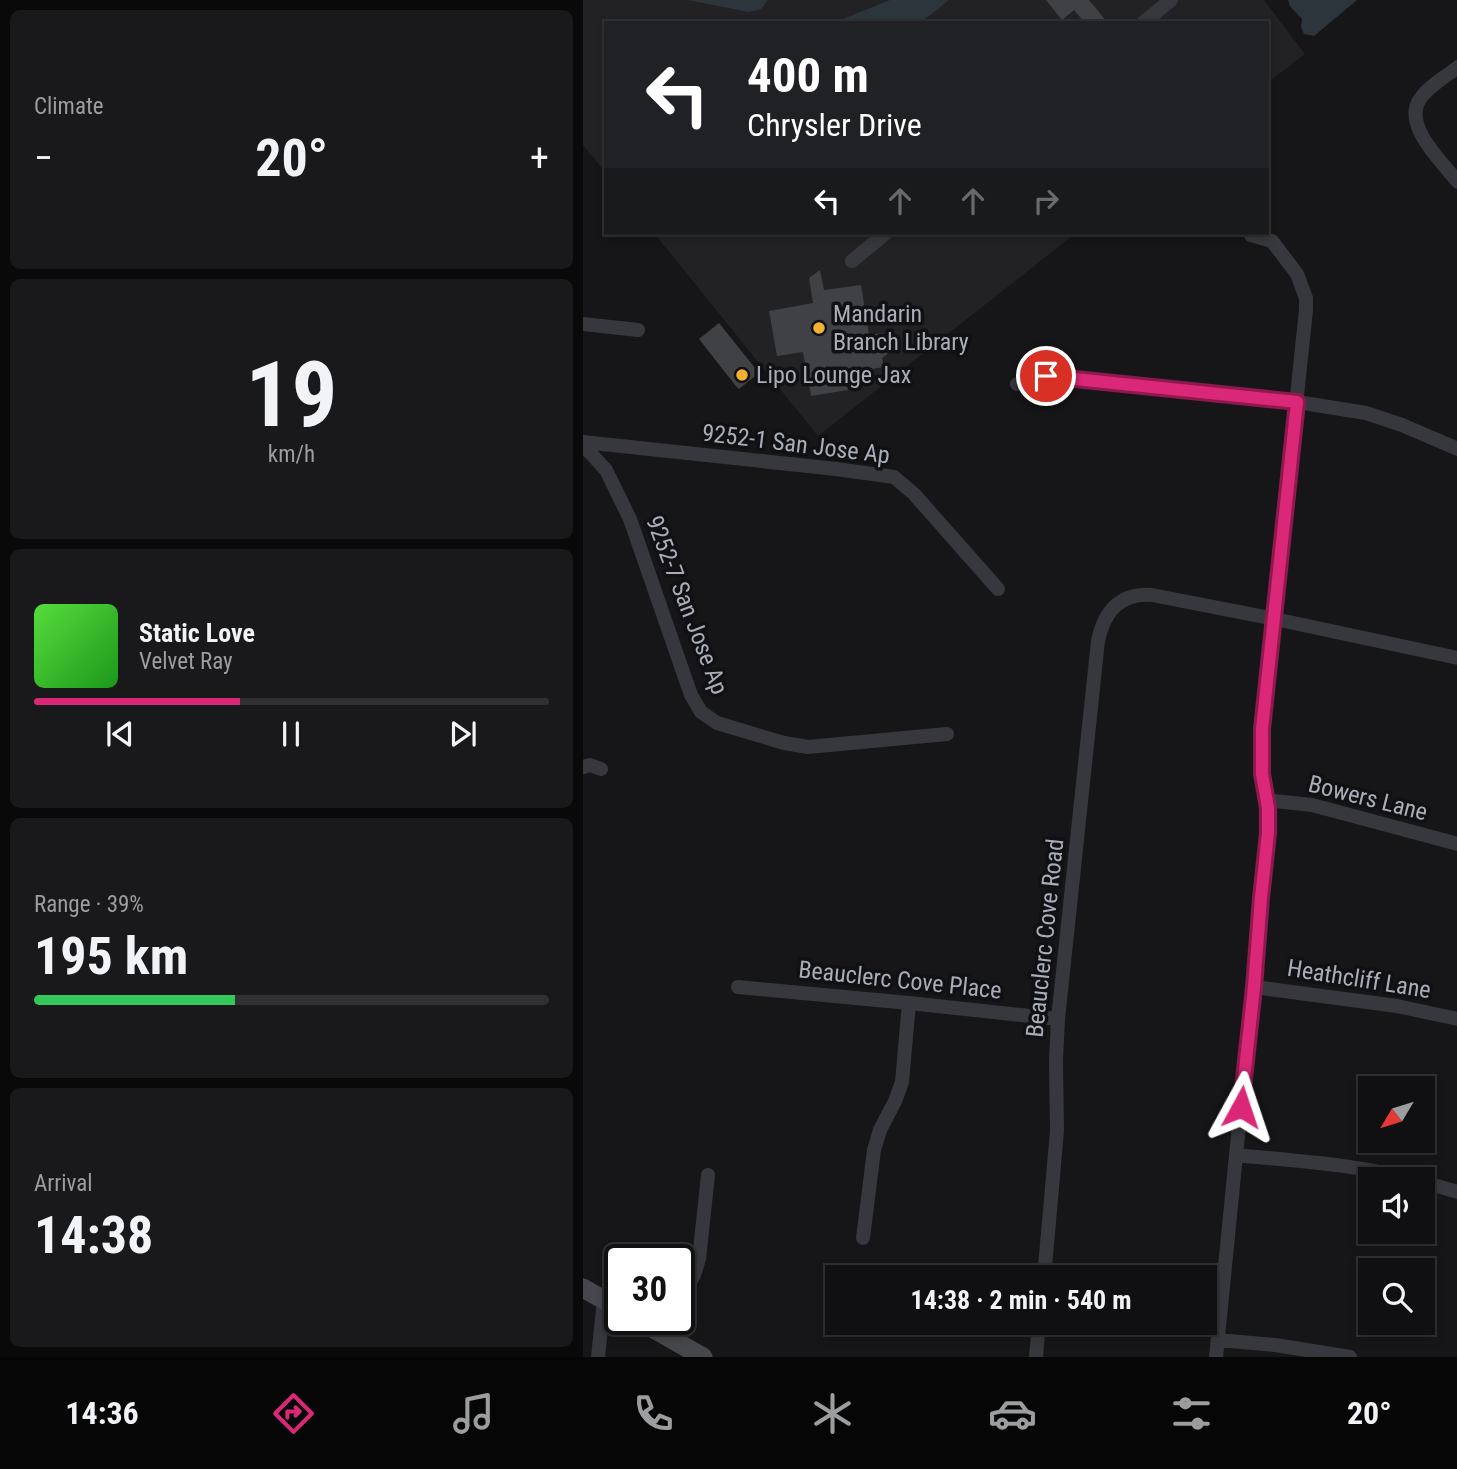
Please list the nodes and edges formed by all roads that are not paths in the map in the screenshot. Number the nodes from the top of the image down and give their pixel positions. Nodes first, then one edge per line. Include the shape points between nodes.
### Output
1 (1171, 0) edge
2 (1145, 21) edge
3 (1457, 67) edge
4 (1457, 182) edge
5 (884, 235) edge
6 (1251, 235) dead end
7 (852, 261) dead end
8 (583, 324) edge
9 (638, 330) dead end
10 (1017, 384) dead end
11 (1297, 402) junction
12 (583, 444) edge
13 (1457, 449) edge
14 (998, 589) dead end
15 (1275, 619) junction
16 (1457, 658) edge
17 (947, 734) dead end
18 (583, 767) edge
19 (601, 769) dead end
20 (1266, 800) junction
21 (1457, 844) edge
22 (738, 987) dead end
23 (1254, 987) junction
24 (909, 1003) junction
25 (1457, 1018) edge
26 (1058, 1019) junction
27 (1236, 1155) junction
28 (1358, 1168) edge
29 (708, 1175) dead end
30 (1435, 1186) edge
31 (1457, 1192) edge
32 (863, 1238) dead end
33 (1045, 1265) edge
34 (695, 1272) edge
35 (583, 1288) edge
36 (604, 1300) edge
37 (604, 1335) edge
38 (676, 1335) edge
39 (1038, 1335) edge
40 (1218, 1340) junction
41 (598, 1357) edge
42 (703, 1357) edge
43 (1036, 1357) edge
44 (1216, 1357) edge
45 (1350, 1357) edge

1 - 2 street
3 - 4 street via 1421,97 1415,112 1425,141
5 - 7 street
6 - 11 street via 1272,242 1297,274 1306,298
8 - 9 street
10 - 11 street via 1046,376
11 - 13 street via 1366,413
11 - 15 street
12 - 14 street, 9252-1 San Jose Ap via 895,477
12 - 17 street, 9252-7 San Jose Ap via 606,470 630,519 691,695 711,719 808,747
15 - 16 street
15 - 20 street via 1262,729
15 - 26 street, Beauclerc Cove Road via 1143,594 1124,600 1104,619
18 - 19 street
20 - 21 street, Bowers Lane via 1312,805
20 - 23 street via 1268,833
22 - 24 street, Beauclerc Cove Place
23 - 25 street, Heathcliff Lane
23 - 27 street
24 - 26 street, Beauclerc Cove Place
24 - 32 street via 902,1082 874,1150
26 - 33 street, Beauclerc Cove Road via 1057,1131
27 - 28 street
27 - 40 street
29 - 34 street
30 - 31 street
35 - 36 street
37 - 41 street
38 - 42 street
39 - 43 street
40 - 44 street
40 - 45 street

